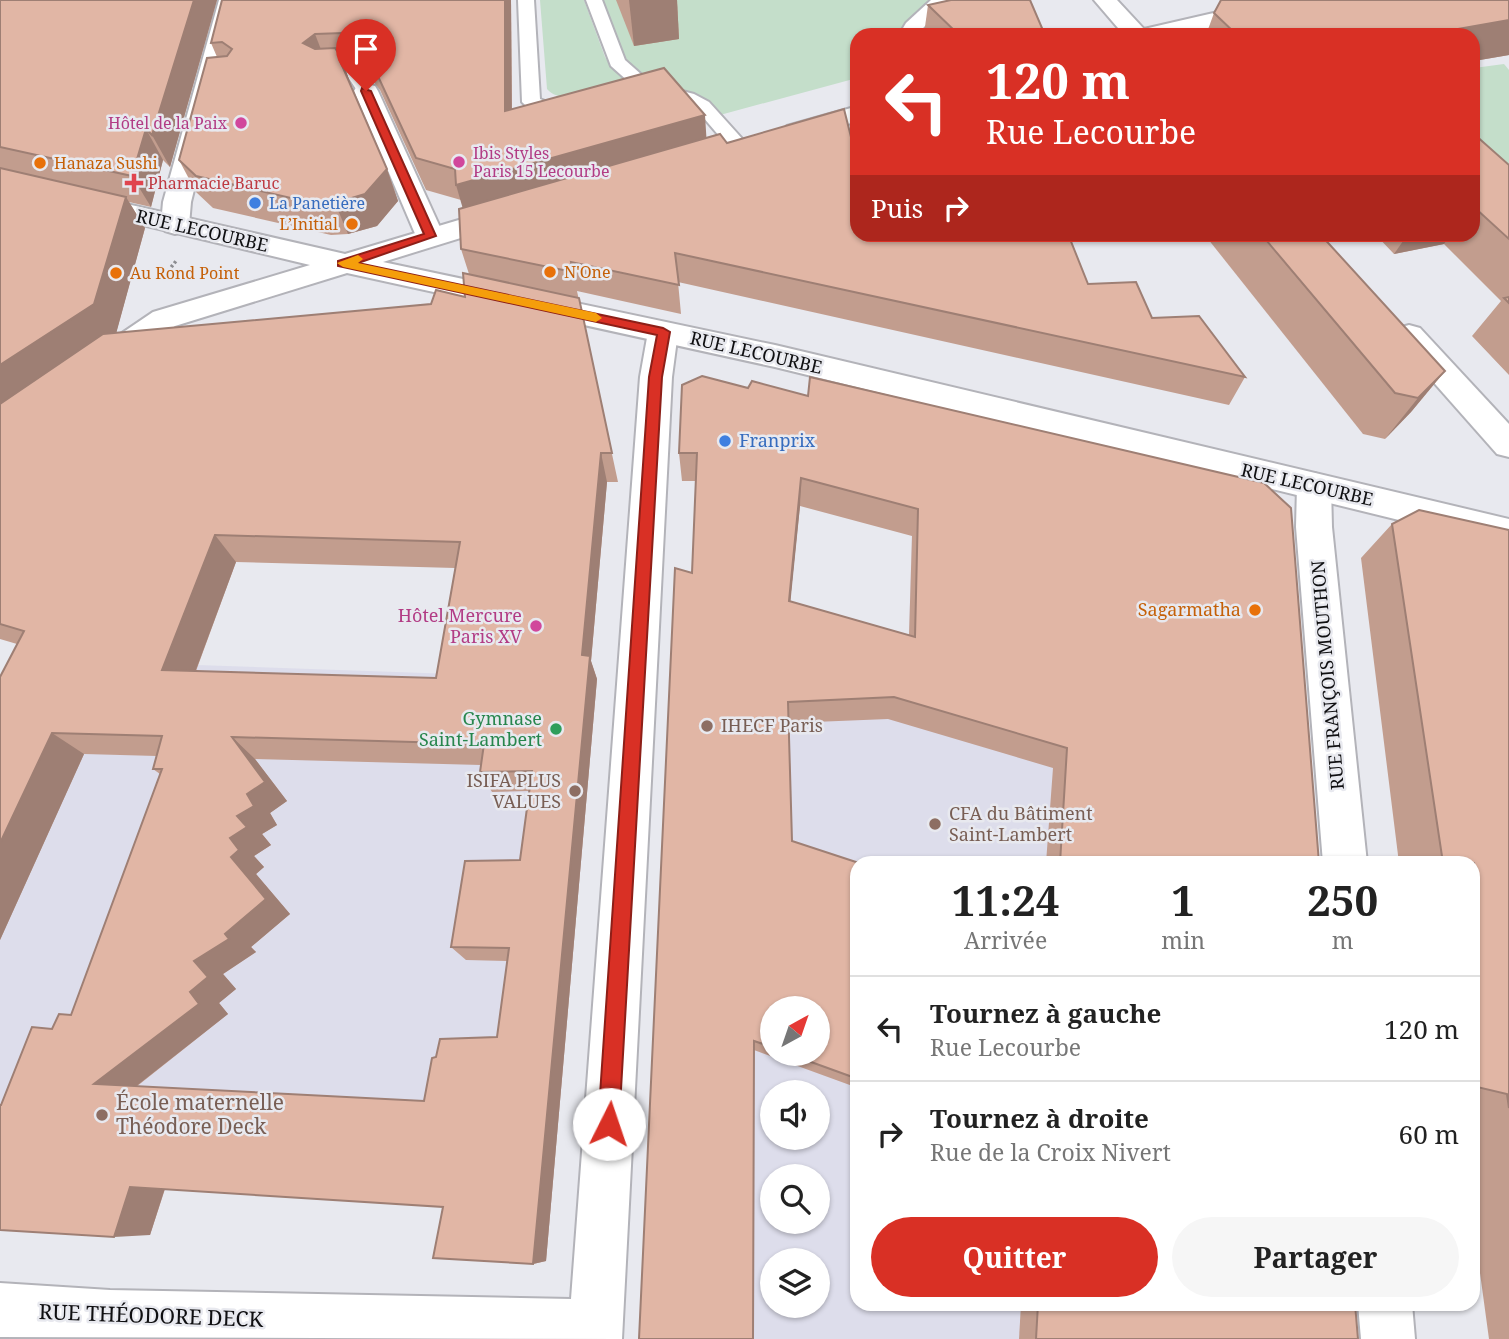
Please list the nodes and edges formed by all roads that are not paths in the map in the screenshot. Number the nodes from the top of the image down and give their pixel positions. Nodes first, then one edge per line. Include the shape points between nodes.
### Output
1 (230, 0) edge
2 (526, 0) edge
3 (594, 0) edge
4 (940, 0) edge
5 (1105, 0) edge
6 (1300, 0) edge
7 (912, 28) edge
8 (1131, 28) edge
9 (1178, 28) edge
10 (327, 73) edge
11 (645, 87) junction
12 (366, 91) joint
13 (620, 94) edge
14 (595, 100) edge
15 (850, 115) edge
16 (739, 147) junction
17 (713, 155) edge
18 (0, 183) edge
19 (531, 208) edge
20 (175, 225) junction
21 (430, 236) junction
22 (343, 263) junction
23 (1390, 314) edge
24 (663, 332) junction
25 (78, 379) edge
26 (1509, 445) edge
27 (1314, 486) junction
28 (1509, 533) edge
29 (1344, 856) edge
30 (0, 1310) edge
31 (1386, 1311) edge
32 (107, 1328) edge
33 (595, 1333) edge
34 (1388, 1339) edge

1 - 20 street via 218,82 177,202
2 - 14 lane via 531,102 548,109
3 - 11 lane via 617,62
4 - 7 lane
5 - 8 street
6 - 9 street
10 - 12 lane via 353,72
11 - 13 lane
11 - 16 lane via 703,106
12 - 21 street
15 - 16 street
16 - 17 street
18 - 20 street, RUE LECOURBE
19 - 21 street
20 - 22 street, RUE LECOURBE
21 - 22 street
22 - 24 street, RUE LECOURBE
22 - 25 street via 164,319
23 - 26 street
24 - 27 street, RUE LECOURBE
24 - 33 street via 656,377
27 - 28 street, RUE LECOURBE
27 - 29 street, RUE FRANÇOIS MOUTHON
30 - 32 street, RUE THÉODORE DECK
31 - 34 street
32 - 33 street, RUE THÉODORE DECK

